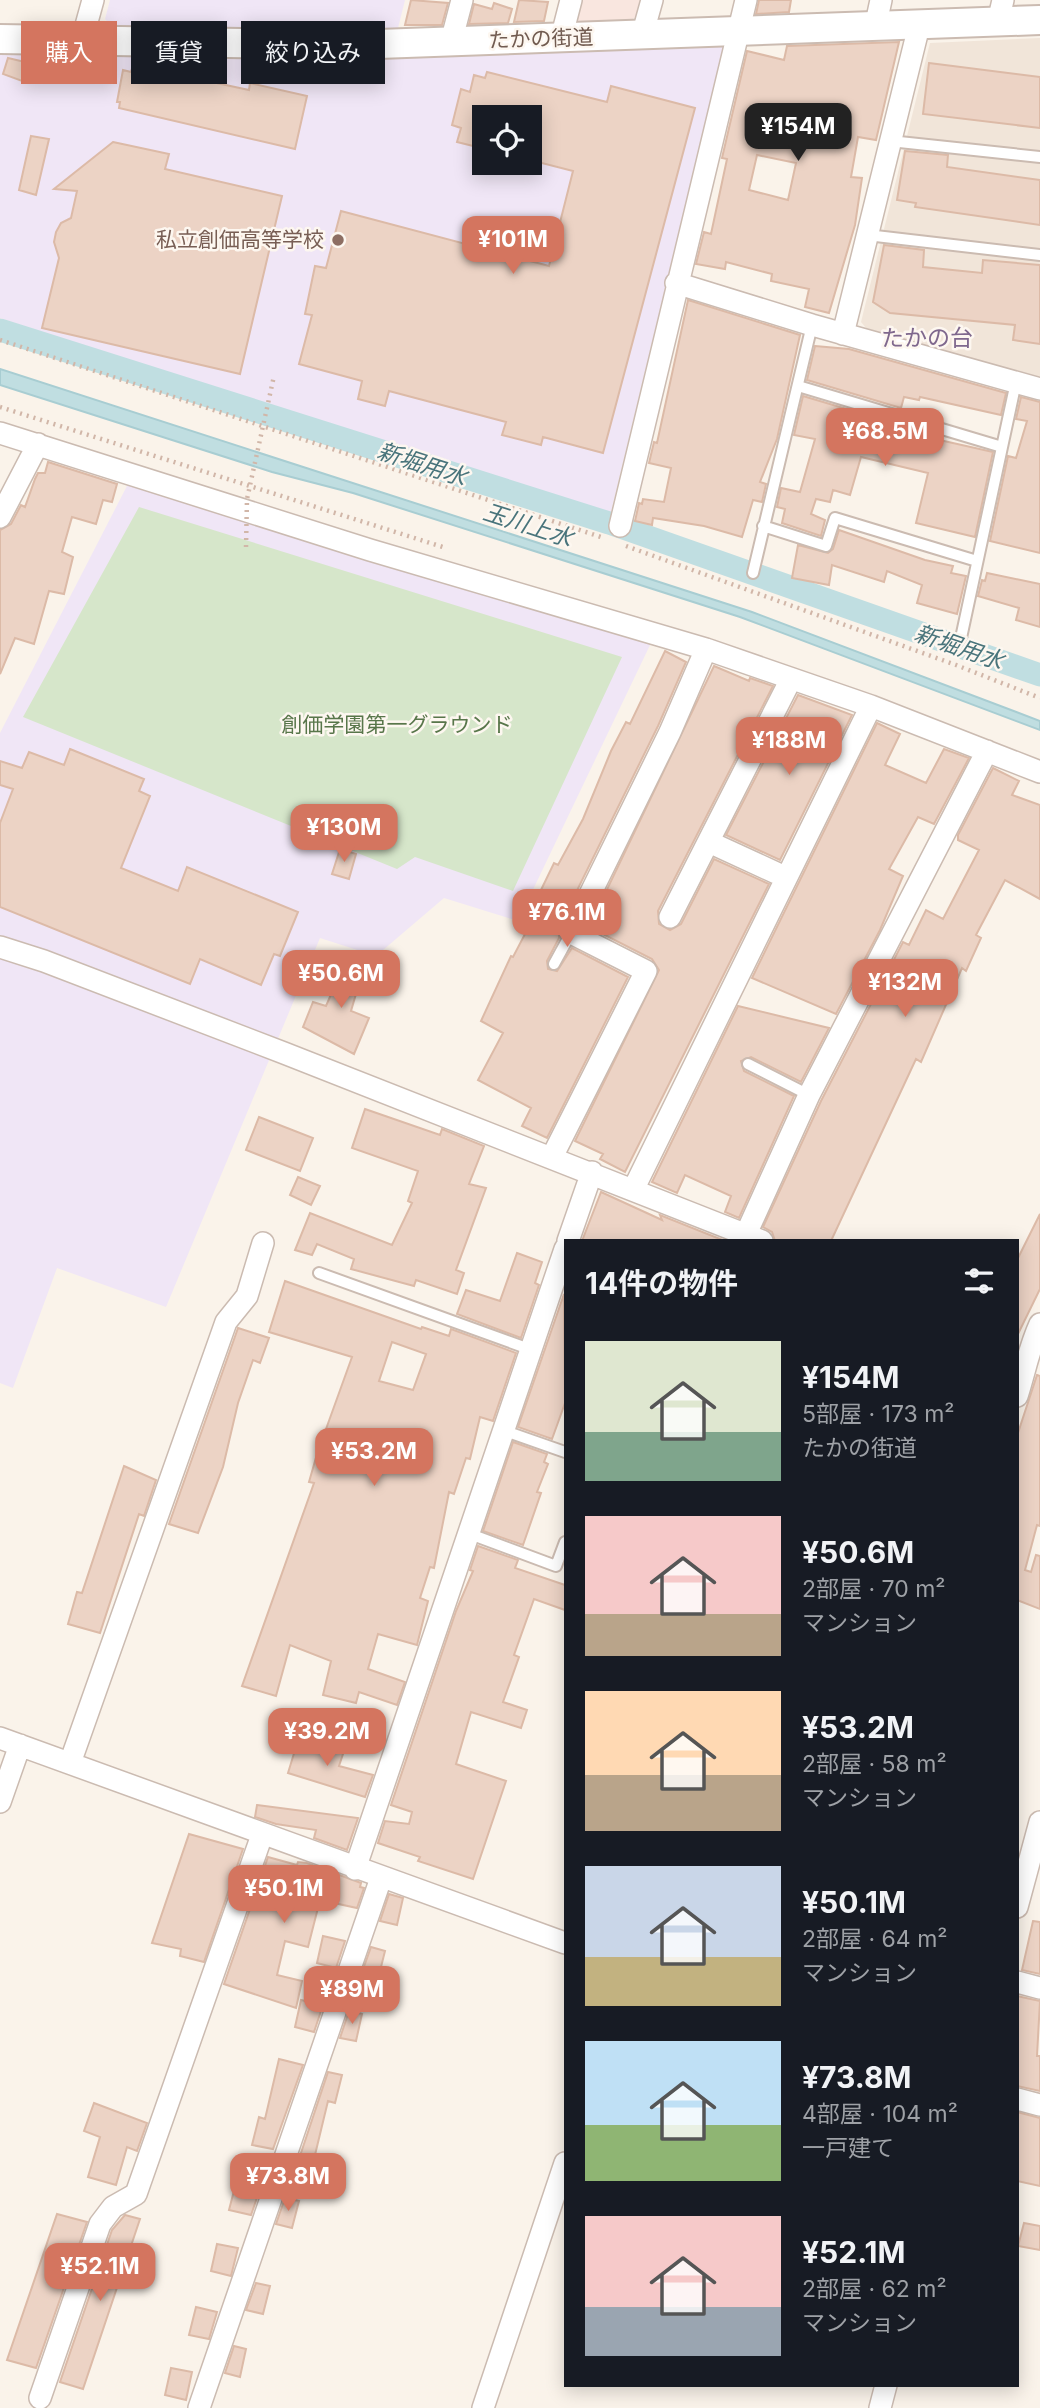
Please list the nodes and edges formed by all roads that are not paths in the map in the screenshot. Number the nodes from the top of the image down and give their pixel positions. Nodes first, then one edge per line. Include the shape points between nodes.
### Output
1 (93, 0) edge
2 (462, 0) edge
3 (571, 0) edge
4 (652, 0) edge
5 (746, 0) edge
6 (881, 0) edge
7 (1000, 11) edge
8 (1040, 20) edge
9 (87, 21) edge
10 (919, 26) junction
11 (875, 28) junction
12 (738, 33) junction
13 (642, 36) junction
14 (0, 39) edge
15 (21, 39) edge
16 (561, 39) junction
17 (117, 41) edge
18 (452, 42) junction
19 (890, 141) junction
20 (1040, 157) edge
21 (867, 235) junction
22 (1040, 255) edge
23 (676, 283) junction
24 (812, 325) junction
25 (843, 334) junction
26 (1016, 382) junction
27 (798, 386) junction
28 (1040, 389) edge
29 (0, 433) edge
30 (38, 444) junction
31 (1002, 447) junction
32 (0, 517) edge
33 (620, 526) dead end
34 (763, 526) junction
35 (977, 561) junction
36 (753, 573) dead end
37 (961, 638) dead end
38 (706, 649) junction
39 (792, 679) junction
40 (871, 706) junction
41 (987, 751) junction
42 (1040, 772) edge
43 (709, 842) junction
44 (785, 877) junction
45 (670, 917) dead end
46 (571, 933) junction
47 (0, 947) edge
48 (554, 964) dead end
49 (748, 1064) dead end
50 (809, 1095) junction
51 (552, 1157) junction
52 (592, 1172) junction
53 (634, 1188) junction
54 (754, 1238) edge
55 (569, 1239) edge
56 (263, 1243) dead end
57 (564, 1252) edge
58 (319, 1273) dead end
59 (1040, 1324) edge
60 (532, 1350) junction
61 (1028, 1350) edge
62 (1019, 1390) edge
63 (505, 1431) junction
64 (564, 1452) edge
65 (470, 1534) junction
66 (564, 1545) edge
67 (10, 1741) edge
68 (70, 1763) junction
69 (0, 1802) edge
70 (1040, 1822) edge
71 (262, 1835) junction
72 (1036, 1855) edge
73 (355, 1868) junction
74 (381, 1878) junction
75 (1019, 1902) edge
76 (564, 1943) edge
77 (1019, 1983) edge
78 (1040, 1988) edge
79 (1019, 2100) edge
80 (1040, 2105) edge
81 (564, 2166) edge
82 (885, 2387) edge
83 (40, 2398) dead end
84 (199, 2408) edge
85 (483, 2408) edge
86 (880, 2408) edge

1 - 9 street
2 - 18 street
3 - 16 street
4 - 13 street
5 - 12 street
6 - 11 street
7 - 8 street, たかの街道
7 - 10 street, たかの街道
10 - 11 street, たかの街道
10 - 19 street
11 - 12 street, たかの街道
12 - 13 street, たかの街道
12 - 23 street
13 - 16 street, たかの街道
14 - 15 street, たかの街道
16 - 18 street, たかの街道
17 - 18 street, たかの街道
19 - 20 lane
19 - 21 street
21 - 22 lane
21 - 25 street
23 - 24 street
23 - 33 street
24 - 25 street
24 - 27 lane
25 - 26 street
26 - 28 street
26 - 31 lane
27 - 31 lane
27 - 34 lane
29 - 30 street
30 - 32 street
30 - 38 street via 370,550
31 - 35 lane
34 - 35 lane via 826,546 835,519
34 - 36 lane
35 - 37 lane
38 - 39 street
38 - 46 street
39 - 40 street
39 - 43 street
40 - 41 street
40 - 44 street
41 - 42 street
41 - 50 street
43 - 44 street
43 - 45 street
44 - 53 street
46 - 48 lane
46 - 51 street via 646,971
47 - 51 street
49 - 50 lane
50 - 54 street
51 - 52 street
52 - 53 street
52 - 55 street
53 - 54 street
56 - 68 street via 247,1296 226,1322
57 - 60 street
58 - 60 lane
59 - 61 street
60 - 63 street
61 - 62 street
63 - 64 lane
63 - 65 street
65 - 66 lane via 556,1566
65 - 73 street
67 - 68 street
67 - 69 street
68 - 71 street
70 - 72 street
71 - 73 street
71 - 83 street via 136,2194 113,2207 100,2224
72 - 75 street
73 - 74 street
74 - 76 street
74 - 84 street
77 - 78 street
79 - 80 street
81 - 85 street
82 - 86 street

